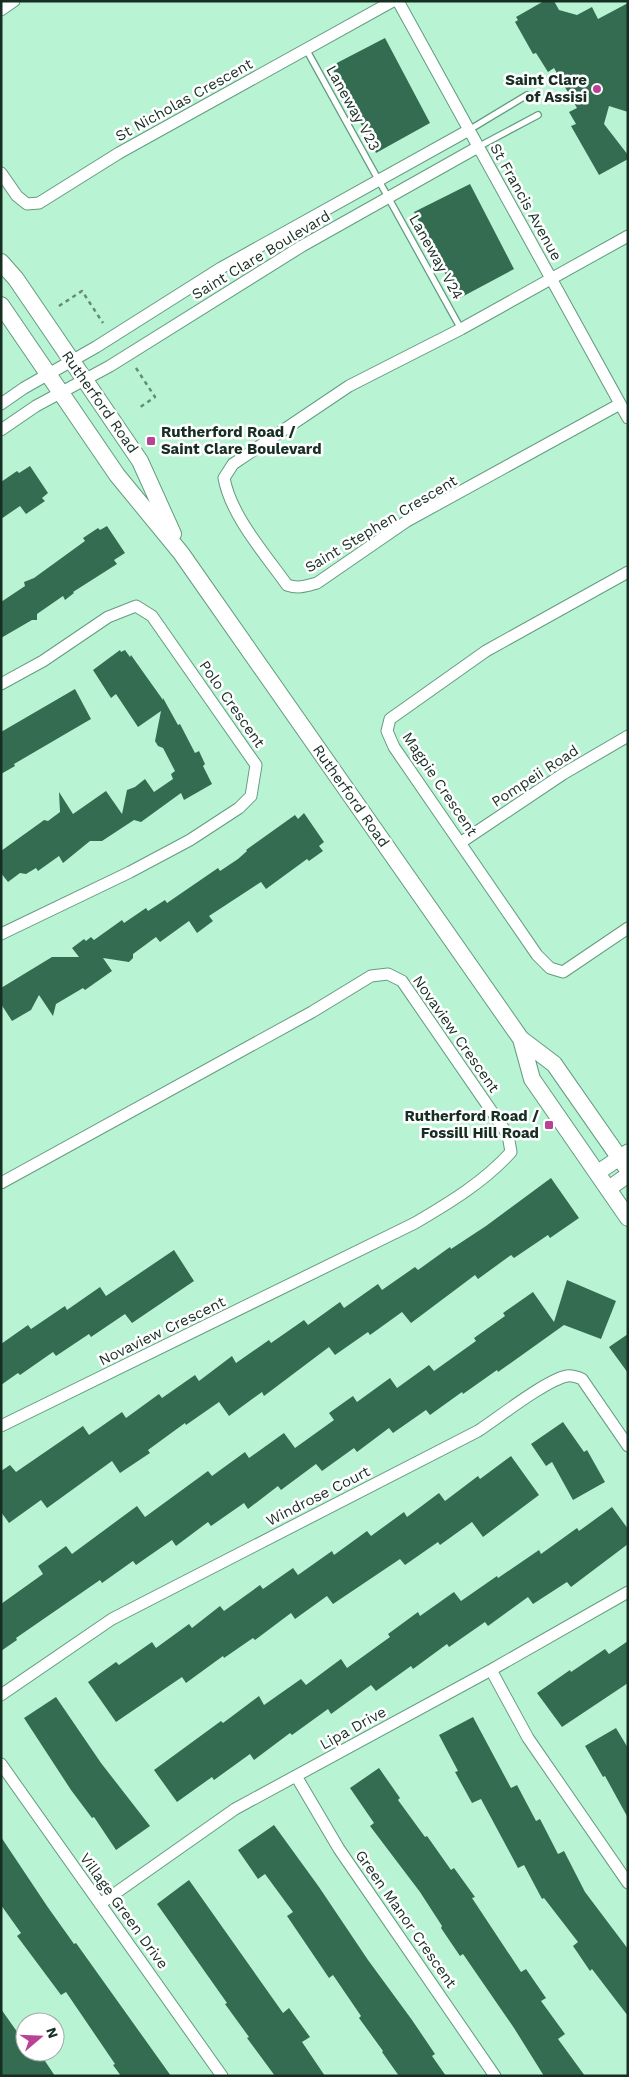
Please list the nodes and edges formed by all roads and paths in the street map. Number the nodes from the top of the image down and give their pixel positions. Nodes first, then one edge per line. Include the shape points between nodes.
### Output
1 (14, 1) edge
2 (393, 1) edge
3 (398, 1) edge
4 (1, 10) edge
5 (306, 49) junction
6 (527, 95) dead end
7 (538, 115) dead end
8 (468, 130) junction
9 (478, 147) junction
10 (1, 173) edge
11 (378, 179) junction
12 (389, 198) junction
13 (628, 236) edge
14 (1, 262) edge
15 (551, 279) junction
16 (1, 305) edge
17 (59, 306) dead end
18 (103, 322) dead end
19 (461, 328) junction
20 (72, 361) junction
21 (136, 368) dead end
22 (49, 374) junction
23 (85, 380) junction
24 (61, 393) junction
25 (1, 404) edge
26 (620, 404) junction
27 (140, 408) dead end
28 (628, 418) edge
29 (1, 430) edge
30 (181, 553) junction
31 (628, 572) edge
32 (1, 684) edge
33 (628, 736) edge
34 (460, 843) junction
35 (628, 928) edge
36 (1, 934) edge
37 (521, 1039) junction
38 (625, 1160) edge
39 (596, 1173) junction
40 (628, 1175) edge
41 (1, 1183) edge
42 (608, 1189) junction
43 (628, 1218) edge
44 (1, 1426) edge
45 (628, 1446) edge
46 (628, 1592) edge
47 (491, 1670) junction
48 (1, 1695) edge
49 (1, 1764) edge
50 (296, 1776) junction
51 (628, 1882) edge
52 (100, 1904) junction
53 (222, 2076) edge
54 (495, 2076) edge

1 - 4 street
2 - 5 street, St Nicholas Crescent
3 - 8 street, St Francis Avenue
5 - 10 street, St Nicholas Crescent via 119,153 39,203 27,204 17,196
5 - 11 lane, Laneway V23
6 - 8 lane
7 - 9 lane
8 - 9 street, St Francis Avenue
8 - 11 street, Saint Clare Boulevard
9 - 12 street, Saint Clare Boulevard
9 - 15 street, St Francis Avenue
11 - 12 lane, Laneway V23
11 - 20 street, Saint Clare Boulevard via 221,268
12 - 19 lane, Laneway V24
12 - 23 street, Saint Clare Boulevard via 302,246
13 - 15 street, Saint Stephen Crescent
14 - 20 main road, Rutherford Road via 16,278
15 - 19 street, Saint Stephen Crescent
15 - 26 street, St Francis Avenue
16 - 22 main road, Rutherford Road
17 - 18 path via 82,290
19 - 26 street, Saint Stephen Crescent via 349,386 233,464 224,478 227,493 252,537 287,585 296,588 317,582 407,521
20 - 22 street, Saint Clare Boulevard
20 - 23 main road, Rutherford Road
21 - 27 path via 154,397
22 - 24 main road, Rutherford Road
22 - 25 street, Saint Clare Boulevard
23 - 24 street, Saint Clare Boulevard
23 - 30 main road, Rutherford Road via 140,461
24 - 29 street, Saint Clare Boulevard
24 - 30 main road, Rutherford Road via 117,475
26 - 28 street, St Francis Avenue
30 - 37 main road, Rutherford Road
31 - 34 street, Magpie Crescent via 486,651 390,719 387,731 394,747
32 - 36 street, Polo Crescent via 43,662 108,617 136,606 152,616 256,766 251,796 239,808 147,863
33 - 34 street, Pompeii Road via 563,774
34 - 35 street, Magpie Crescent via 536,955 550,968 563,972
37 - 38 main road, Rutherford Road via 554,1064
37 - 39 main road, Rutherford Road via 532,1079
38 - 39 street
39 - 42 main road, Rutherford Road
40 - 42 street
41 - 44 street, Novaview Crescent via 305,1016 371,976 388,974 402,982 464,1071 508,1135 511,1152 497,1168 415,1223
42 - 43 main road, Rutherford Road
45 - 48 street, Windrose Court via 582,1379 570,1375 562,1377 478,1432 112,1619
46 - 47 street, Lipa Drive
47 - 50 street, Lipa Drive
47 - 51 street via 528,1738
49 - 52 street, Village Green Drive
50 - 52 street, Lipa Drive via 236,1809
50 - 54 street, Green Manor Crescent via 339,1849
52 - 53 street, Village Green Drive

